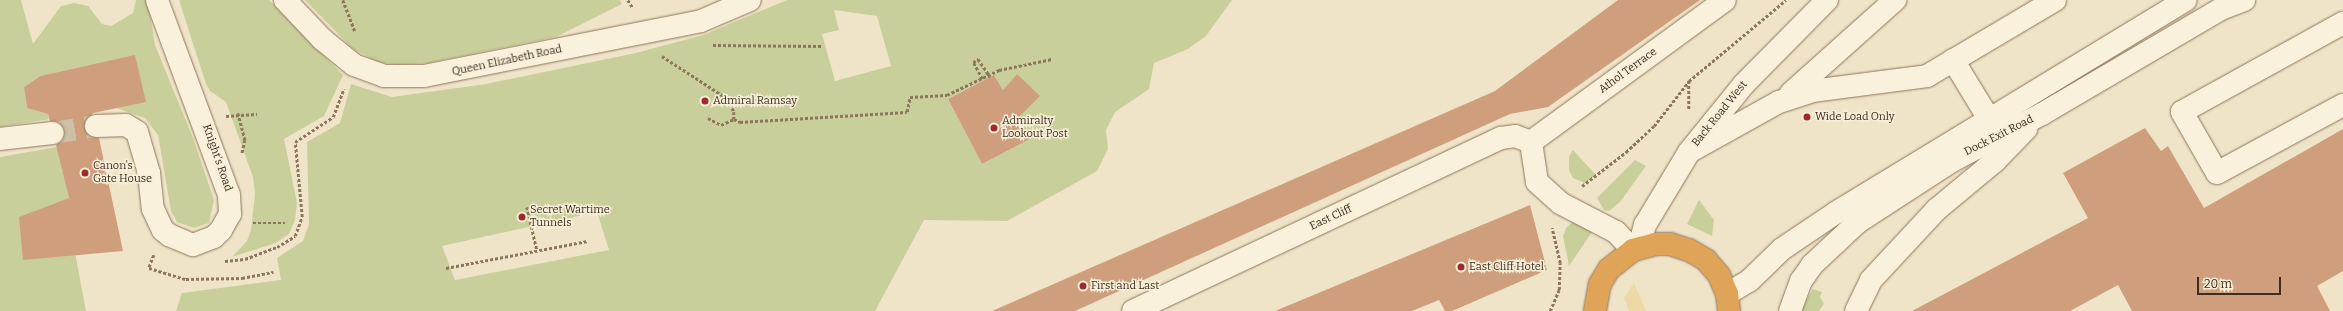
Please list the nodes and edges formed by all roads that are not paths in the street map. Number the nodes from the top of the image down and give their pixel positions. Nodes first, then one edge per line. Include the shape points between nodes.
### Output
1 (157, 0) edge
2 (285, 0) edge
3 (750, 0) edge
4 (1725, 0) edge
5 (1827, 0) edge
6 (1896, 0) edge
7 (2055, 0) edge
8 (2186, 0) edge
9 (2244, 0) edge
10 (2343, 23) edge
11 (1953, 60) junction
12 (1779, 102) junction
13 (2343, 105) edge
14 (2036, 118) junction
15 (1989, 119) junction
16 (96, 126) tunnel mouth
17 (53, 133) tunnel mouth
18 (0, 139) edge
19 (1531, 142) junction
20 (1689, 152) junction
21 (1636, 249) junction
22 (1728, 302) edge
23 (1133, 311) edge
24 (1595, 311) edge
25 (1790, 311) edge
26 (1856, 311) edge

1 - 16 street, Knight's Road via 204,121 230,205 221,230 214,237 193,245 176,240 163,230 156,219 146,160 137,132 126,125
2 - 3 street, Queen Elizabeth Road via 322,39 354,65 392,76 424,76 476,68 701,21
4 - 19 street, Athol Terrace
5 - 20 street, Back Road West via 1744,84
6 - 12 street via 1810,79
7 - 11 street
8 - 15 street, Dock Exit Road
9 - 14 street, Dock Exit Road via 2221,9
10 - 13 street via 2182,112 2217,173
11 - 12 street via 1927,76 1812,91
11 - 15 street
12 - 20 street
14 - 25 street, Dock Exit Road via 1952,161 1858,222 1812,265
14 - 26 street via 1995,162 1936,210 1893,256 1871,280
15 - 22 street, Dock Exit Road via 1794,241
17 - 18 street
19 - 21 street via 1537,182 1544,190 1560,203 1616,232
19 - 23 street, East Cliff via 1514,136 1501,138
20 - 21 street, Back Road West via 1645,225
21 - 22 highway via 1670,244 1689,250 1706,260 1719,275
21 - 24 highway via 1609,269 1600,284

